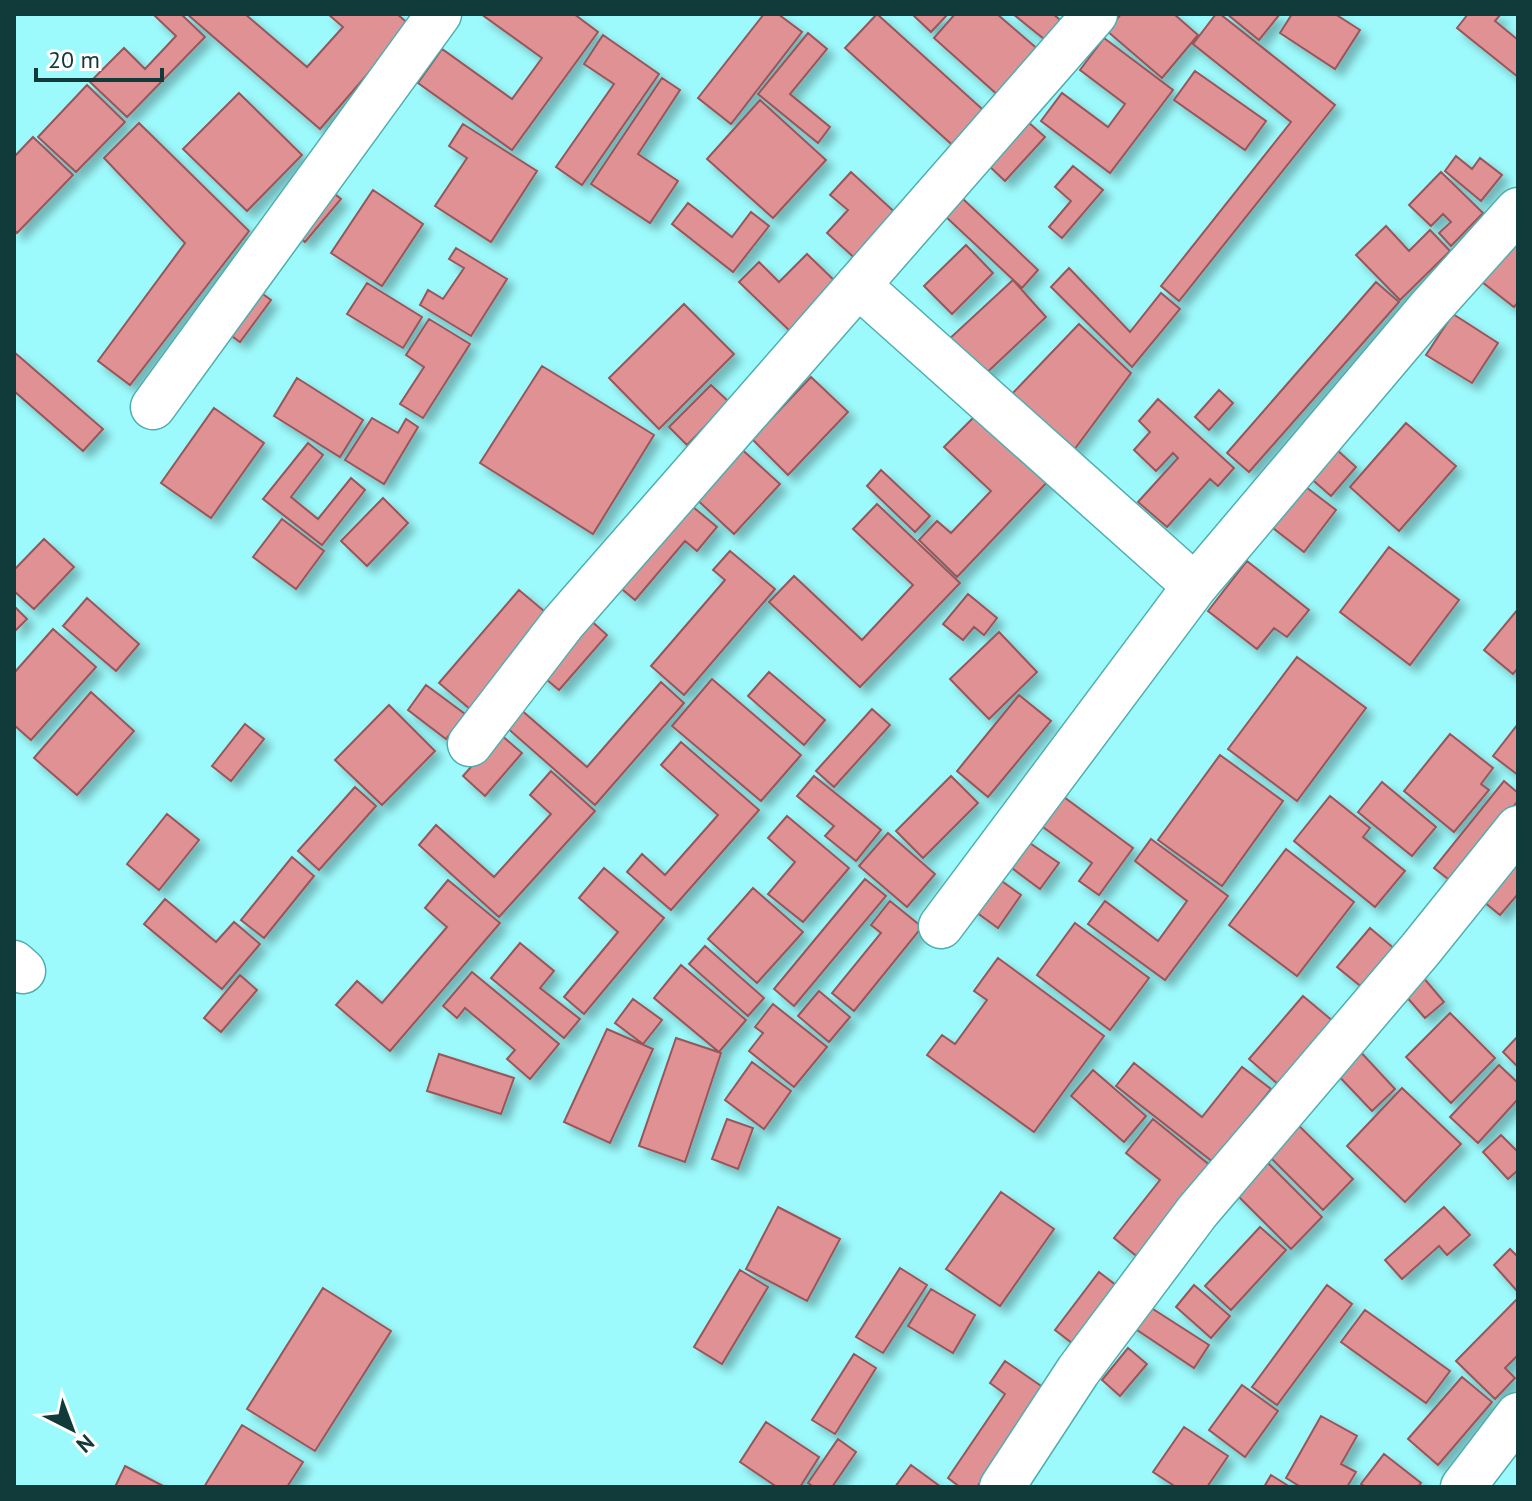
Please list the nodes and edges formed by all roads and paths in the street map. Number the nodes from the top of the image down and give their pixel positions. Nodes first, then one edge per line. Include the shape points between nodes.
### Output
1 (439, 14) edge
2 (1095, 14) edge
3 (1518, 210) edge
4 (858, 285) junction
5 (153, 407) dead end
6 (1195, 586) junction
7 (470, 744) dead end
8 (1518, 828) edge
9 (941, 926) dead end
10 (1518, 1415) edge
11 (1002, 1487) edge
12 (1463, 1487) edge

1 - 5 street
2 - 4 street
3 - 6 street
4 - 6 street
4 - 7 street via 563,623
6 - 9 street
8 - 11 street via 1197,1212 1078,1371
10 - 12 street

